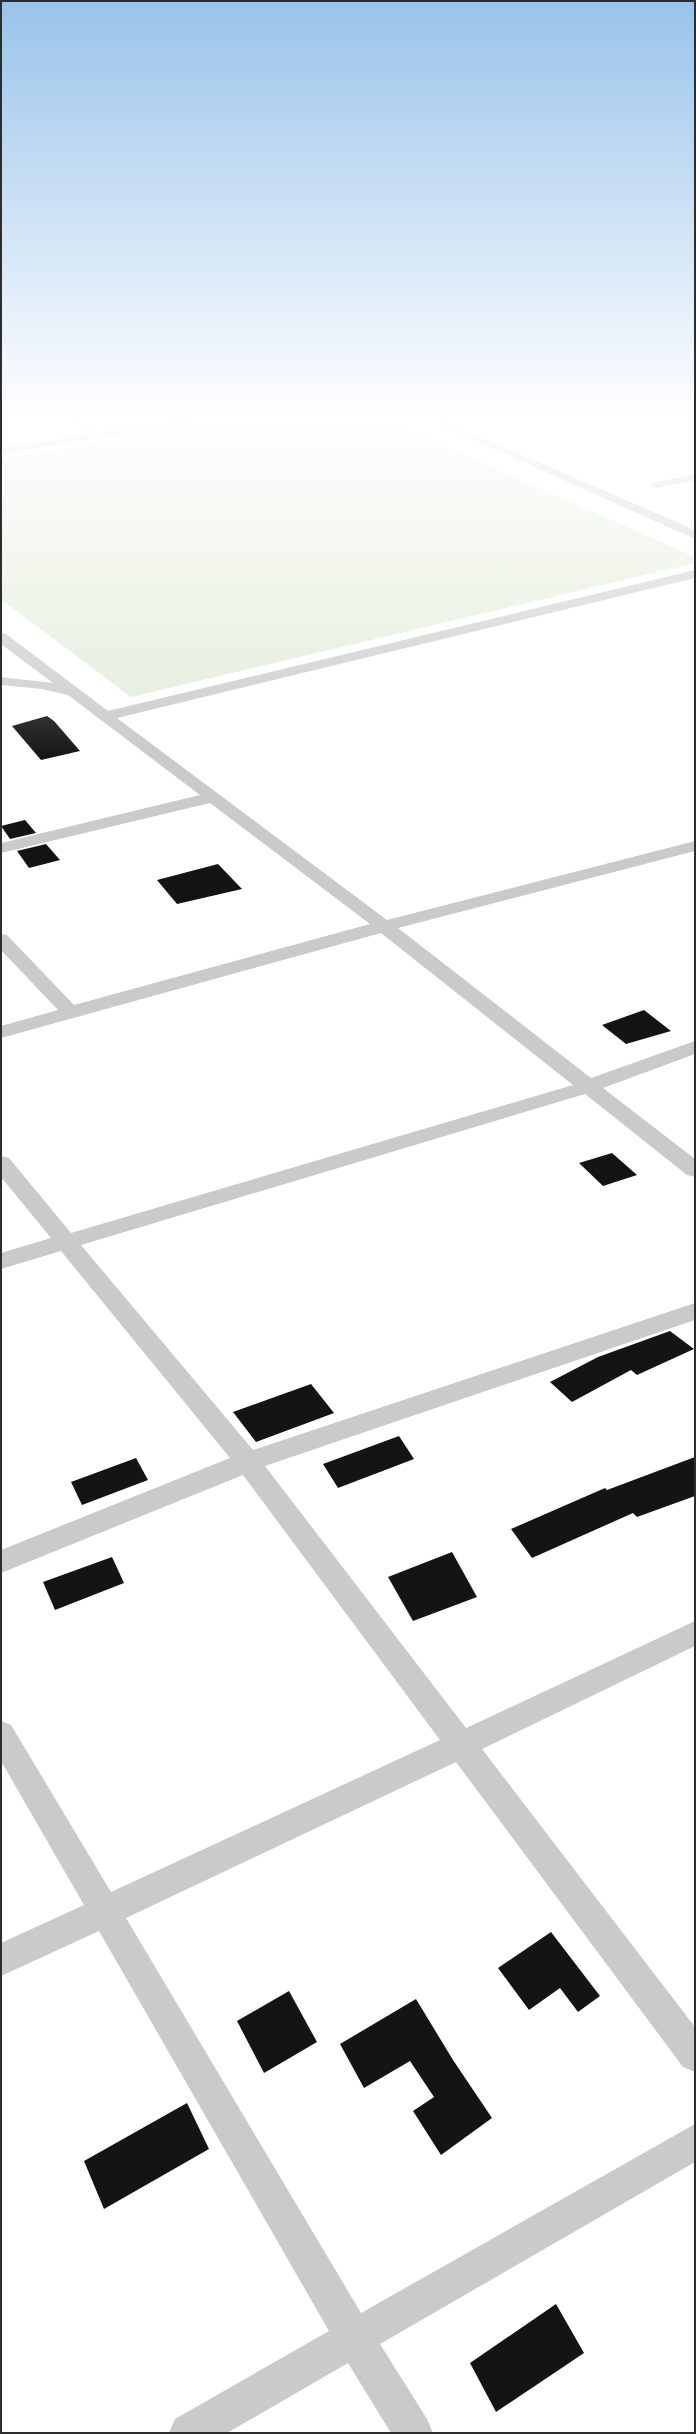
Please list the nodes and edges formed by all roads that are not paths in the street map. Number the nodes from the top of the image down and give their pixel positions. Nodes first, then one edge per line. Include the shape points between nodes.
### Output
1 (695, 574) edge
2 (1, 637) edge
3 (25, 667) junction
4 (1, 672) edge
5 (1, 681) edge
6 (76, 694) junction
7 (175, 699) junction
8 (106, 716) junction
9 (213, 797) junction
10 (695, 846) edge
11 (1, 848) edge
12 (385, 927) junction
13 (1, 939) edge
14 (70, 1012) junction
15 (1, 1032) edge
16 (695, 1047) edge
17 (587, 1087) junction
18 (1, 1163) edge
19 (695, 1170) edge
20 (65, 1241) junction
21 (1, 1261) edge
22 (695, 1312) edge
23 (248, 1462) junction
24 (1, 1562) edge
25 (695, 1633) edge
26 (1, 1734) edge
27 (461, 1745) junction
28 (106, 1912) junction
29 (1, 1960) edge
30 (695, 2055) edge
31 (695, 2142) edge
32 (354, 2337) junction
33 (189, 2433) edge
34 (413, 2433) edge

1 - 7 street
2 - 3 street
3 - 4 street
3 - 6 street
5 - 6 street via 43,685
6 - 7 street via 116,703
6 - 8 street
7 - 8 street
8 - 9 street
9 - 11 street
9 - 12 street
10 - 12 street
12 - 14 street
12 - 17 street
13 - 14 street
14 - 15 street
16 - 17 street
17 - 19 street
17 - 20 street
18 - 20 street
20 - 21 street
20 - 23 street
22 - 23 street
23 - 24 street
23 - 27 street
25 - 27 street
26 - 28 street
27 - 28 street
27 - 30 street
28 - 29 street
28 - 32 street
31 - 32 street
32 - 33 street
32 - 34 street

